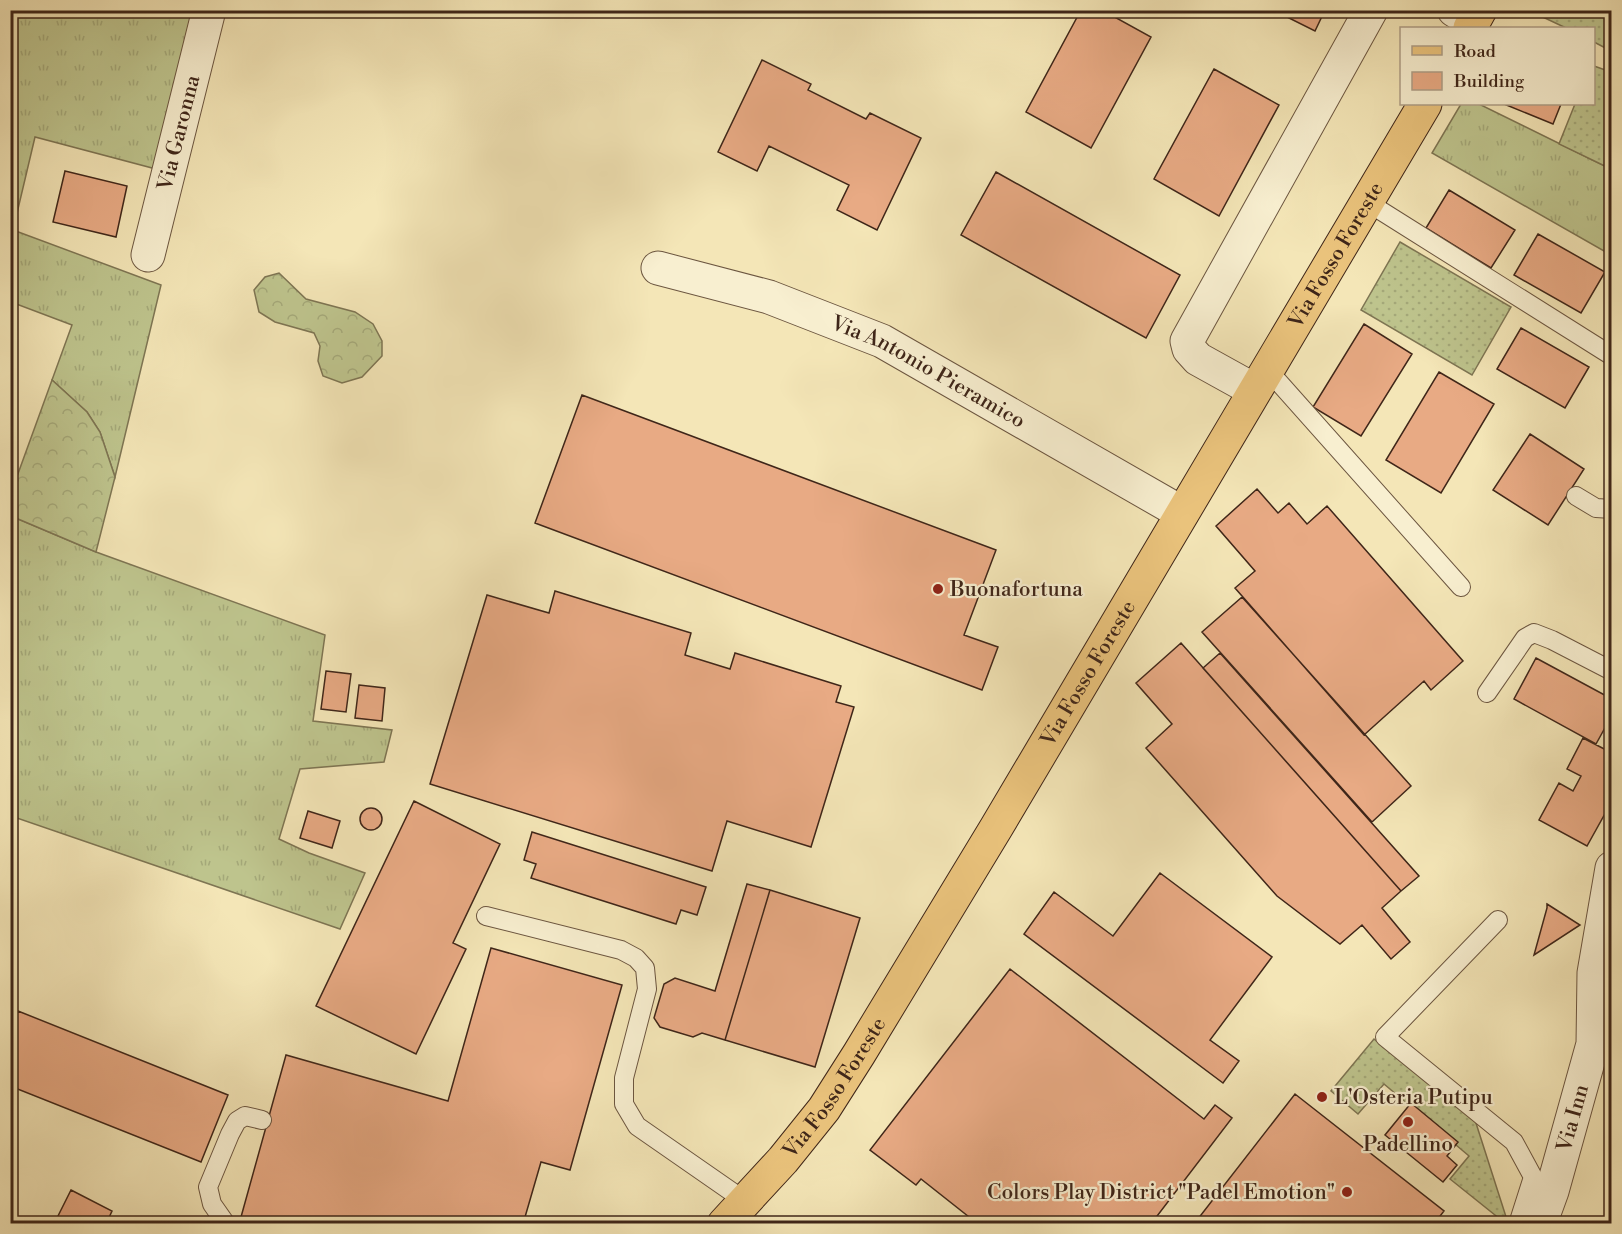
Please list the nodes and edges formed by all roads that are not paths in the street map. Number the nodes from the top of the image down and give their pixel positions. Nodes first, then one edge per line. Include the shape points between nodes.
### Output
1 (209, 10) edge
2 (1371, 10) edge
3 (1424, 105) edge
4 (1367, 202) junction
5 (148, 255) dead end
6 (658, 268) dead end
7 (1611, 357) edge
8 (1261, 380) junction
9 (1576, 496) dead end
10 (1611, 509) edge
11 (1182, 513) junction
12 (1461, 587) dead end
13 (1611, 671) edge
14 (1487, 693) dead end
15 (1611, 868) edge
16 (486, 916) dead end
17 (1498, 920) dead end
18 (261, 1120) dead end
19 (735, 1212) edge
20 (1527, 1222) edge
21 (226, 1224) edge

1 - 5 street, Via Garonna
2 - 8 street via 1187,341 1198,359
3 - 4 main road, Via Fosso Foreste
4 - 7 lane
4 - 8 main road, Via Fosso Foreste
6 - 11 street, Via Antonio Pieramico via 769,297 882,341
8 - 11 main road, Via Fosso Foreste
8 - 12 lane
9 - 10 lane via 1596,508
11 - 19 main road, Via Fosso Foreste via 824,1109
13 - 14 lane via 1534,633 1525,638
15 - 20 street, Via Inn via 1594,973 1593,1044 1552,1191
16 - 19 lane via 621,950 645,968 647,989 624,1078 624,1104 637,1126
17 - 20 lane via 1385,1037 1514,1142 1533,1178
18 - 21 lane via 245,1116 237,1121 208,1187 212,1204

